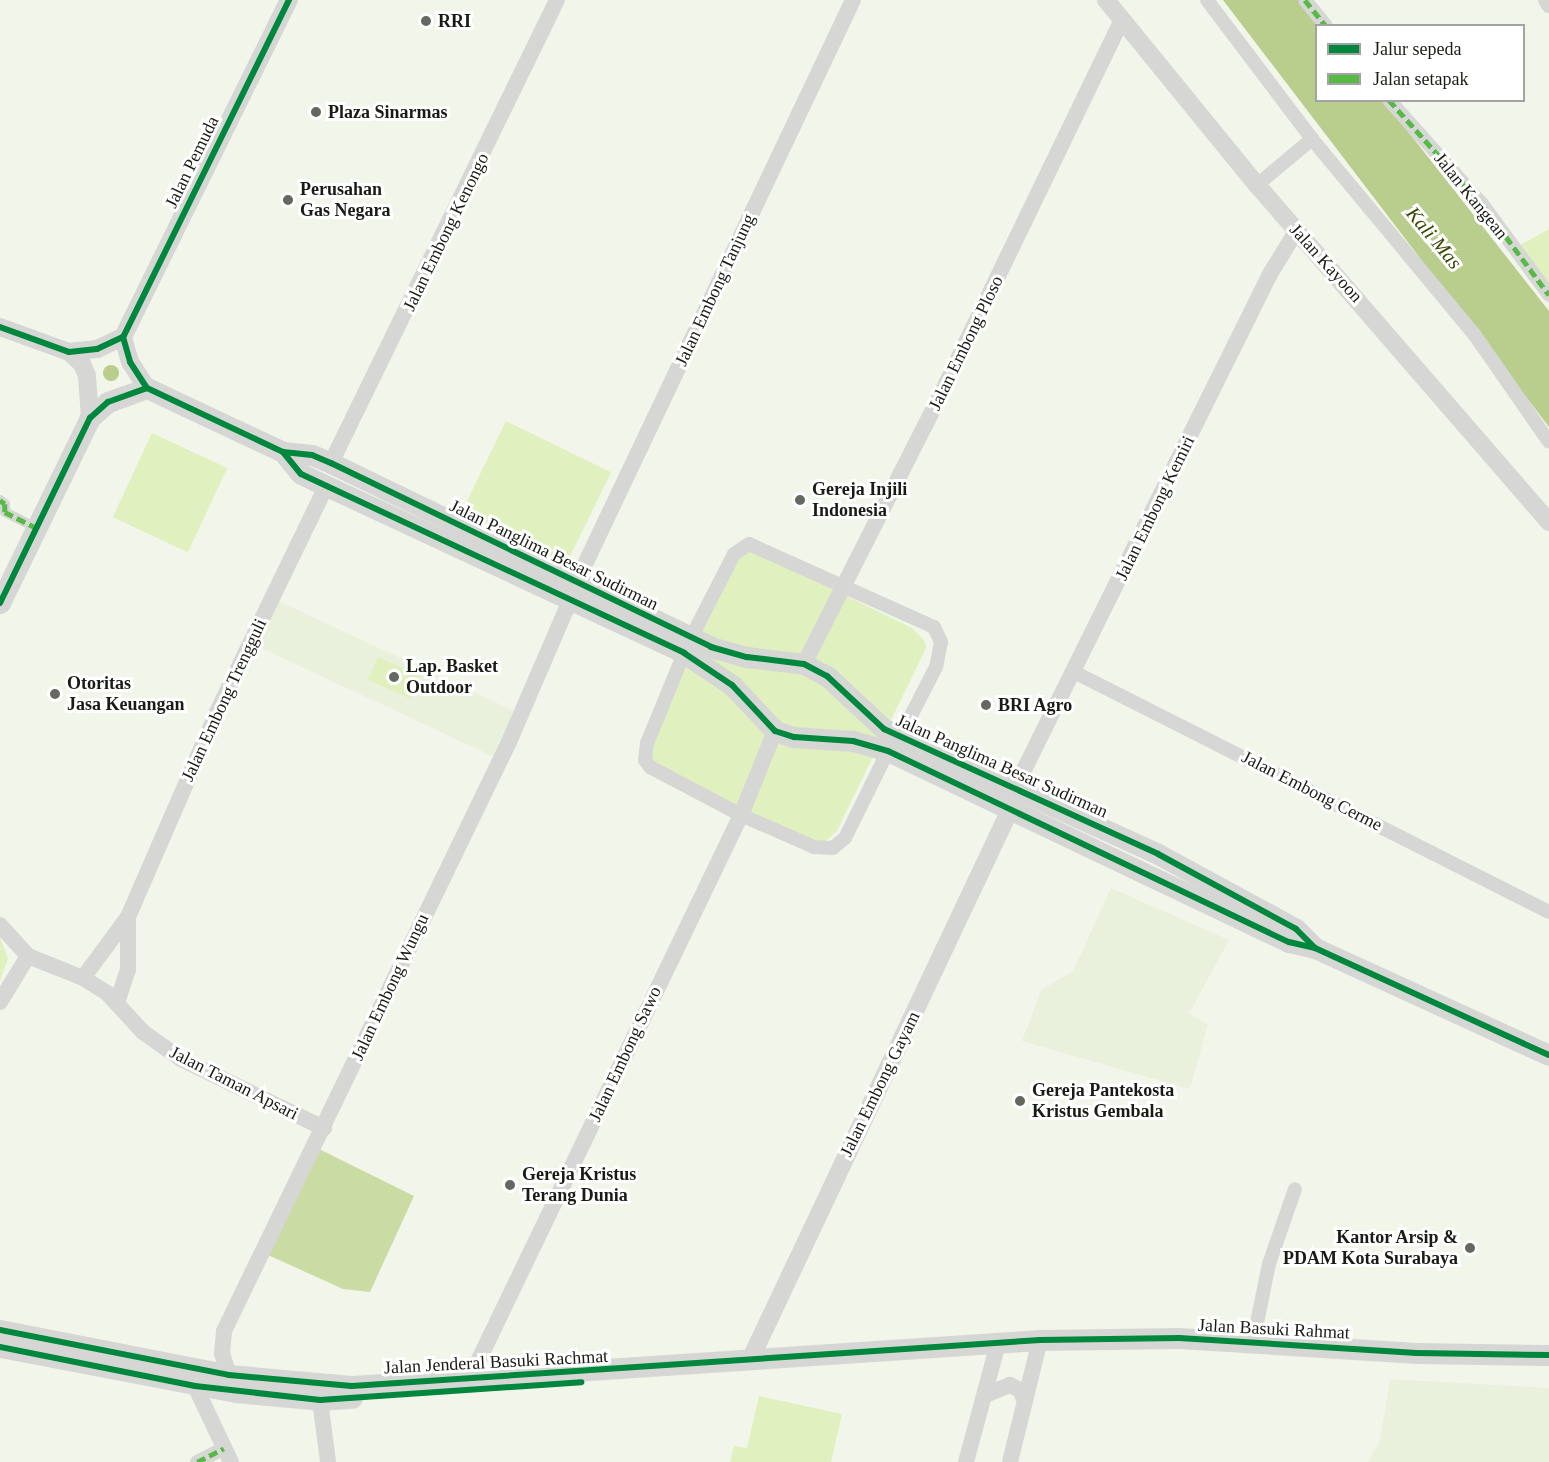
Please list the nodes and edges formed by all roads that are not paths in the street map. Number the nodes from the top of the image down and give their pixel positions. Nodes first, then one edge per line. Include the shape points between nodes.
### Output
1 (289, 0) edge
2 (557, 0) edge
3 (853, 0) edge
4 (1106, 0) edge
5 (1207, 0) edge
6 (1305, 0) edge
7 (1546, 0) edge
8 (1549, 5) edge
9 (1122, 19) junction
10 (1324, 24) edge
11 (1391, 102) edge
12 (1312, 139) junction
13 (1257, 185) junction
14 (1297, 230) junction
15 (1549, 295) edge
16 (0, 327) edge
17 (123, 337) junction
18 (69, 352) junction
19 (147, 388) junction
20 (90, 418) junction
21 (1549, 442) edge
22 (283, 452) junction
23 (331, 463) junction
24 (326, 486) junction
25 (0, 500) edge
26 (2, 514) edge
27 (1549, 522) edge
28 (37, 528) junction
29 (845, 587) junction
30 (574, 590) junction
31 (0, 603) edge
32 (688, 646) junction
33 (804, 664) junction
34 (1074, 672) junction
35 (775, 731) junction
36 (894, 744) junction
37 (1015, 789) junction
38 (1010, 810) junction
39 (741, 815) junction
40 (1549, 912) edge
41 (128, 917) junction
42 (0, 925) edge
43 (1315, 948) junction
44 (28, 956) junction
45 (83, 978) junction
46 (0, 1002) edge
47 (117, 1003) junction
48 (1549, 1056) edge
49 (324, 1128) junction
50 (1295, 1189) dead end
51 (0, 1330) edge
52 (1040, 1340) junction
53 (1253, 1343) junction
54 (988, 1345) junction
55 (0, 1347) edge
56 (1549, 1355) edge
57 (750, 1360) junction
58 (229, 1375) junction
59 (471, 1376) junction
60 (195, 1386) junction
61 (985, 1395) junction
62 (320, 1400) junction
63 (1025, 1401) junction
64 (227, 1455) edge
65 (197, 1462) edge
66 (328, 1462) edge
67 (966, 1462) edge
68 (1010, 1462) edge

1 - 17 main road, Jalan Pemuda
2 - 23 street, Jalan Embong Kenongo
3 - 30 street, Jalan Embong Tanjung
4 - 9 main road, Jalan Kayoon
5 - 12 street
6 - 10 street
7 - 8 street
9 - 13 main road, Jalan Kayoon
9 - 29 street, Jalan Embong Ploso
11 - 15 street, Jalan Kangean via 1482,204
12 - 13 street
12 - 21 street via 1474,334
13 - 14 main road, Jalan Kayoon
14 - 27 main road, Jalan Kayoon
14 - 34 street, Jalan Embong Kemiri via 1270,274
16 - 18 main road
17 - 18 main road via 97,349
17 - 19 main road via 130,362
18 - 20 main road via 82,364 87,376
19 - 20 main road via 108,402
19 - 22 main road, Jalan Panglima Besar Sudirman
20 - 28 main road
22 - 23 main road, Jalan Panglima Besar Sudirman via 312,455
22 - 24 main road, Jalan Panglima Besar Sudirman via 301,474
23 - 30 main road, Jalan Panglima Besar Sudirman
24 - 30 main road, Jalan Panglima Besar Sudirman
24 - 41 street, Jalan Embong Trengguli via 218,712
25 - 26 street via 5,504
26 - 28 street
28 - 31 main road
29 - 32 street via 759,546 741,546
29 - 33 street, Jalan Embong Ploso
29 - 36 street via 934,627 940,634 936,667
30 - 32 main road, Jalan Panglima Besar Sudirman
30 - 49 street, Jalan Embong Wungu via 509,742
32 - 33 main road, Jalan Panglima Besar Sudirman
32 - 35 main road, Jalan Panglima Besar Sudirman
32 - 39 street via 647,743 645,760 650,767
33 - 36 main road, Jalan Panglima Besar Sudirman via 827,676
34 - 37 street, Jalan Embong Kemiri
34 - 40 street, Jalan Embong Cerme
35 - 36 main road, Jalan Panglima Besar Sudirman via 794,737
35 - 39 street, Jalan Embong Sawo
36 - 37 main road, Jalan Panglima Besar Sudirman
36 - 38 main road, Jalan Panglima Besar Sudirman
36 - 39 street via 845,838 832,848 814,847
37 - 43 main road, Jalan Panglima Besar Sudirman via 1184,867 1296,929
38 - 43 main road, Jalan Panglima Besar Sudirman via 1290,942
38 - 57 main road, Jalan Embong Gayam
39 - 59 street, Jalan Embong Sawo
41 - 45 street, Jalan Embong Trengguli
41 - 47 street, Jalan Embong Trengguli via 128,970
42 - 44 street, Jalan Taman Apsari
43 - 48 main road, Jalan Panglima Besar Sudirman
44 - 45 street, Jalan Taman Apsari
44 - 46 street
45 - 47 street, Jalan Taman Apsari
47 - 49 street, Jalan Taman Apsari via 143,1032 181,1059
49 - 58 street, Jalan Embong Wungu via 224,1331 222,1354
50 - 53 street via 1269,1264
51 - 58 main road, Jalan Jenderal Basuki Rachmat
52 - 53 main road, Jalan Basuki Rahmat via 1179,1338
52 - 54 main road, Jalan Basuki Rahmat
52 - 63 street
53 - 56 main road, Jalan Basuki Rahmat via 1418,1353
54 - 57 main road, Jalan Jenderal Basuki Rachmat
54 - 61 street
54 - 62 main road, Jalan Jenderal Basuki Rachmat via 972,1350 668,1376
55 - 60 main road, Jalan Jenderal Basuki Rachmat
57 - 59 main road, Jalan Jenderal Basuki Rachmat
58 - 59 main road, Jalan Jenderal Basuki Rachmat via 351,1386
60 - 62 main road, Jalan Jenderal Basuki Rachmat
60 - 64 street
61 - 63 street via 1011,1385 1020,1390
61 - 67 street
62 - 66 street
63 - 68 street
64 - 65 street

